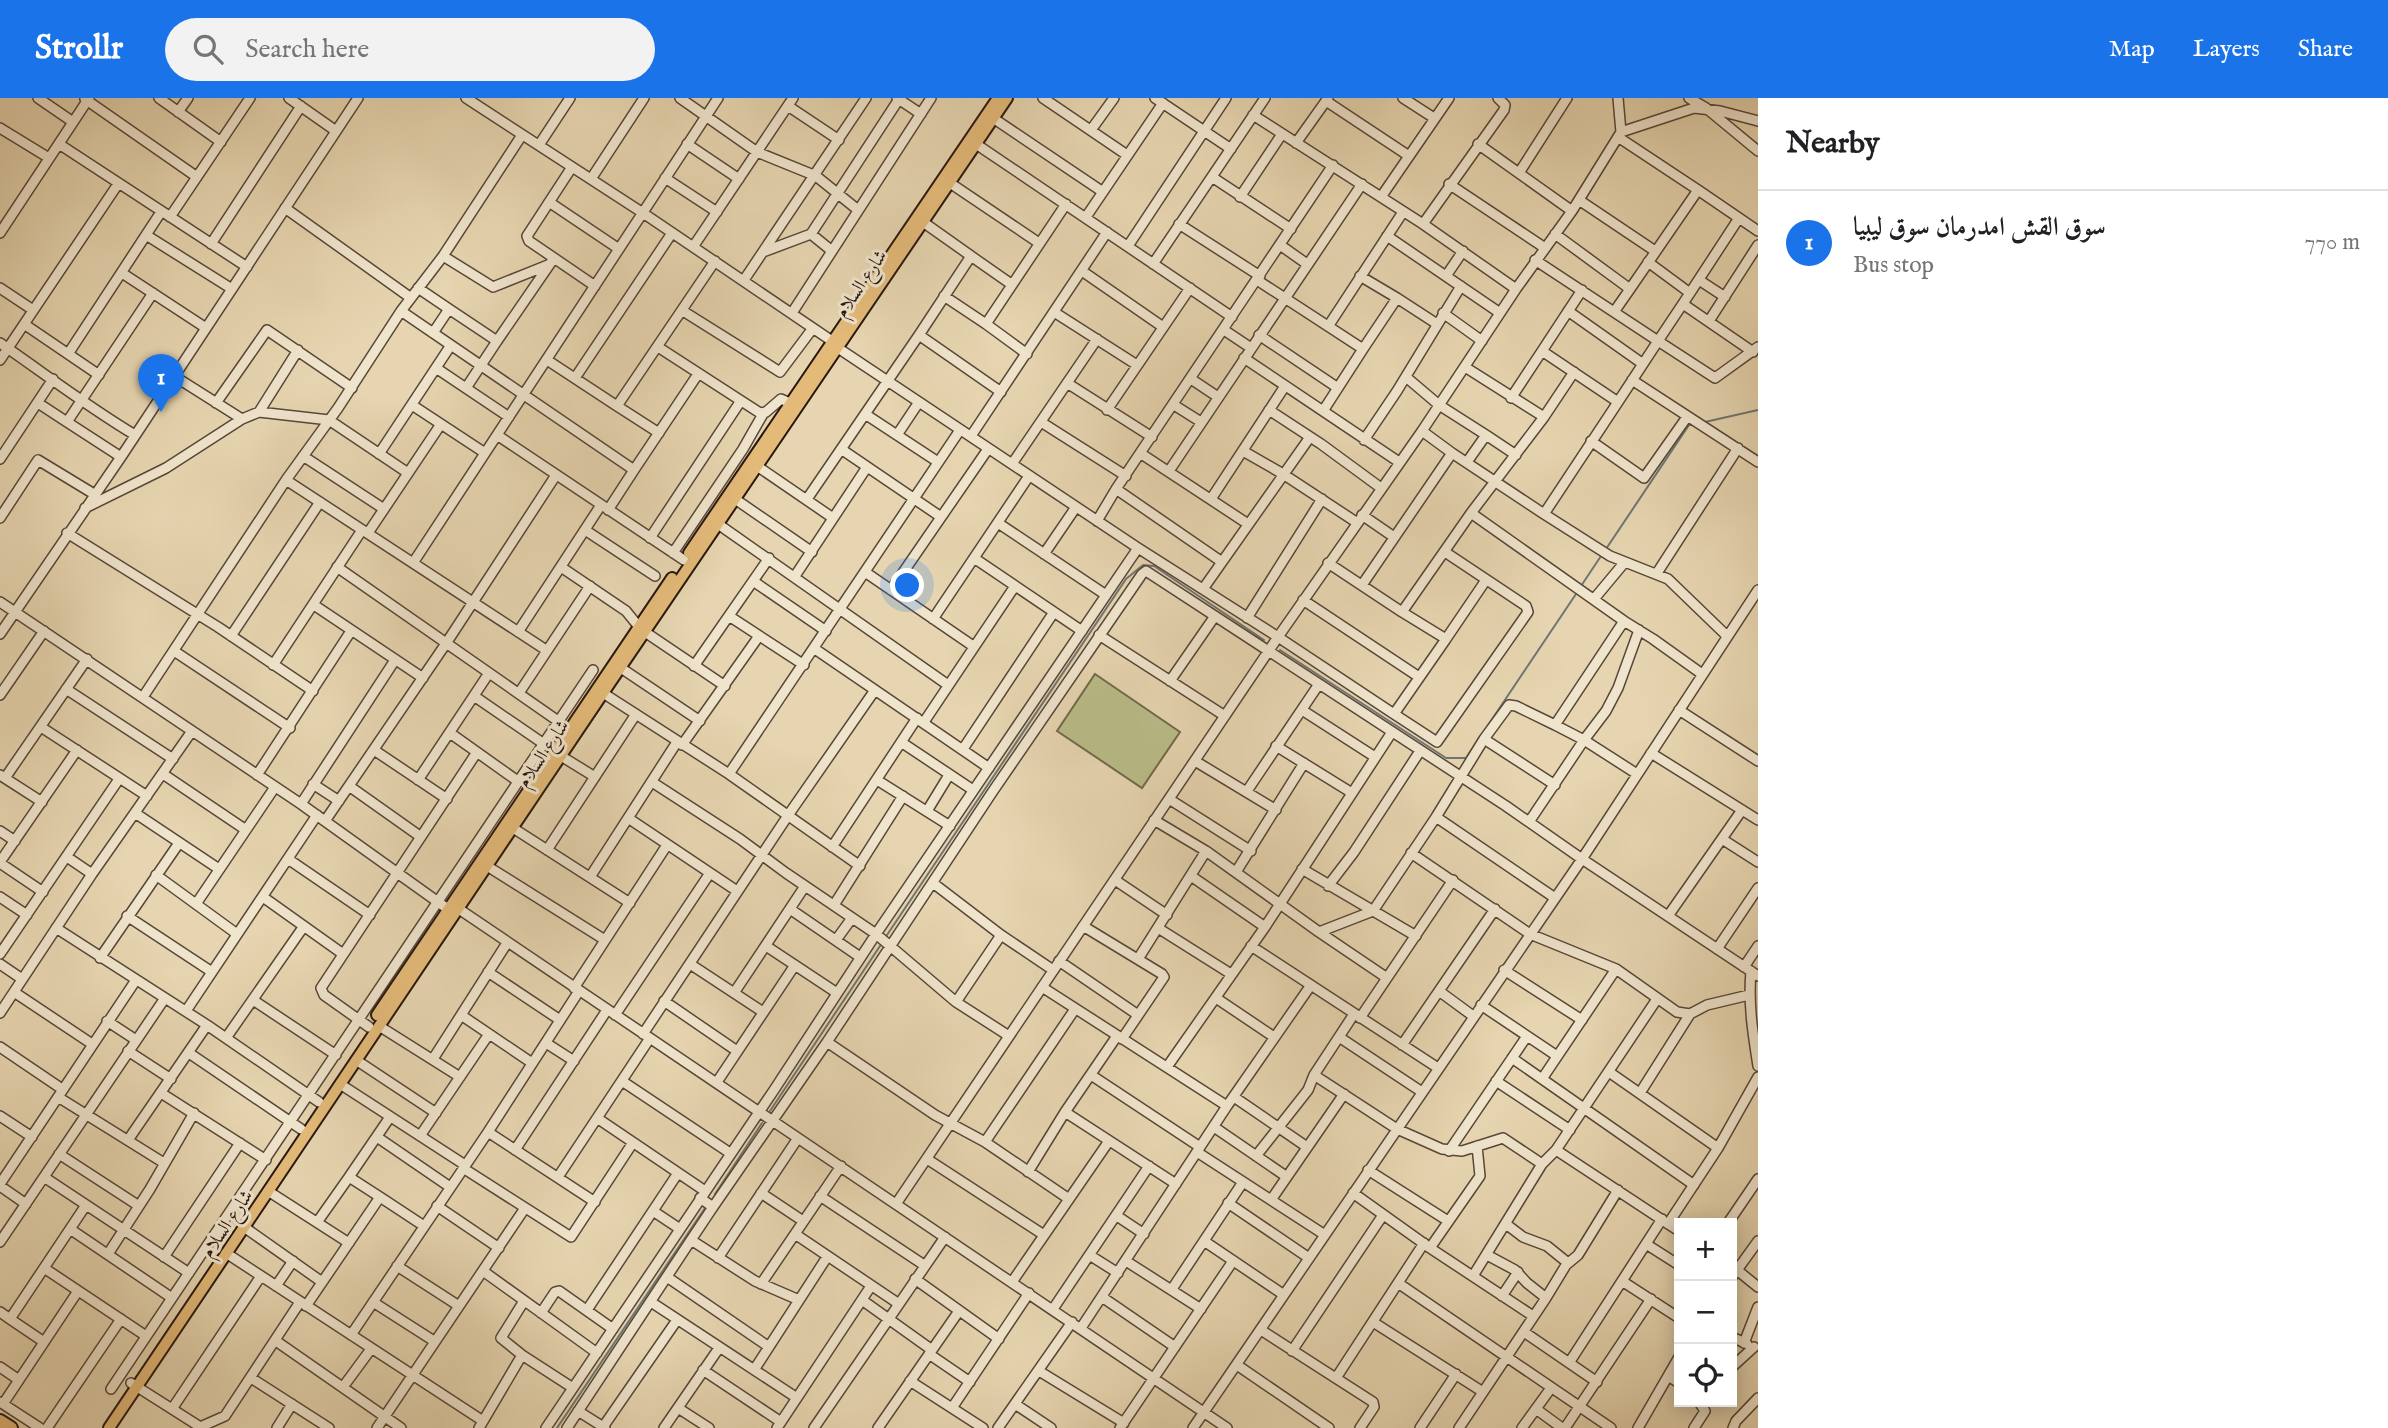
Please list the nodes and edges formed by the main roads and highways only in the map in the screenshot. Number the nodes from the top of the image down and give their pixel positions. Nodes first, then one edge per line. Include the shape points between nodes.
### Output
1 (998, 98) edge
2 (1007, 98) edge
3 (835, 344) junction
4 (642, 630) junction
5 (453, 908) junction
6 (374, 1026) junction
7 (155, 1353) junction
8 (0, 1421) edge
9 (109, 1426) edge
10 (11, 1428) edge

1 - 3 main road, شارع السلام
2 - 3 main road, شارع السلام
3 - 4 main road, شارع السلام via 735,499
3 - 4 main road, شارع السلام via 684,560
4 - 5 main road, شارع السلام
4 - 5 main road, شارع السلام via 513,828
5 - 6 main road, شارع السلام
6 - 7 main road, شارع السلام via 340,1084
6 - 7 main road, شارع السلام via 314,1098 301,1129
7 - 9 main road, شارع السلام
8 - 10 highway

